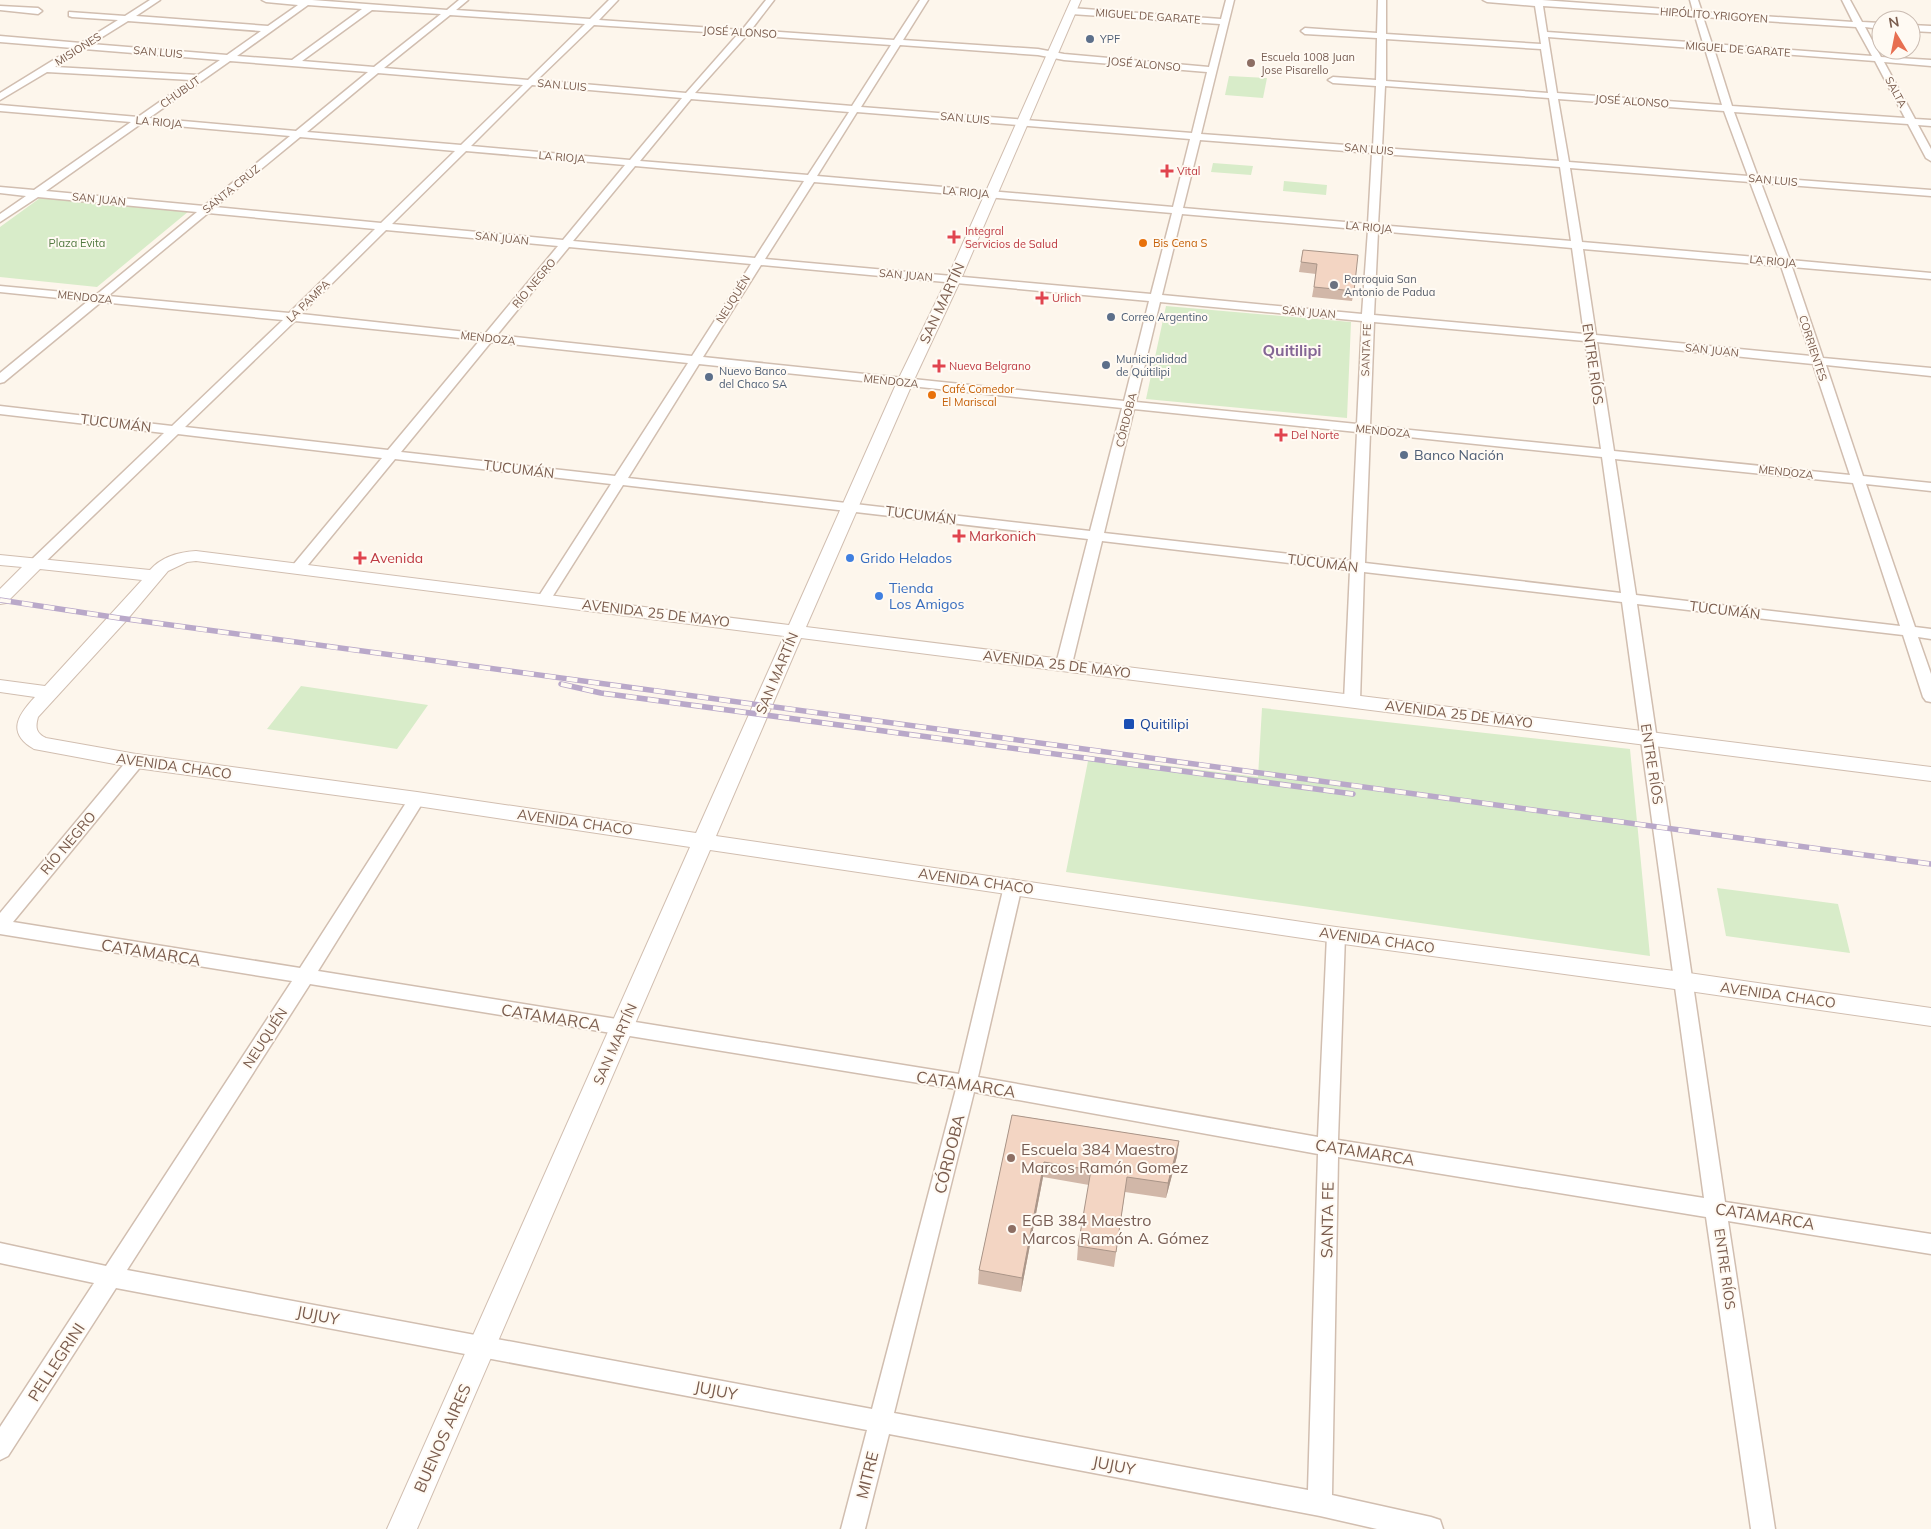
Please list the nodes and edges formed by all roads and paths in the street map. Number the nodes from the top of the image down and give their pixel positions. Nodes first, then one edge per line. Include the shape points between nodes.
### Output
1 (156, 0) edge
2 (266, 0) edge
3 (464, 0) edge
4 (614, 0) edge
5 (770, 0) edge
6 (924, 0) edge
7 (1076, 0) edge
8 (1230, 0) edge
9 (1382, 0) edge
10 (1487, 0) edge
11 (1694, 0) edge
12 (1846, 0) edge
13 (308, 2) edge
14 (1538, 2) edge
15 (1616, 4) edge
16 (0, 8) edge
17 (369, 8) junction
18 (38, 11) dead end
19 (1071, 12) junction
20 (447, 13) junction
21 (72, 14) dead end
22 (1699, 14) junction
23 (126, 18) junction
24 (1225, 22) junction
25 (590, 23) junction
26 (1860, 25) junction
27 (1871, 26) edge
28 (269, 29) junction
29 (1305, 30) dead end
30 (745, 32) junction
31 (1545, 34) junction
32 (1380, 35) junction
33 (0, 39) edge
34 (898, 42) junction
35 (1871, 45) edge
36 (82, 46) junction
37 (1708, 47) junction
38 (1546, 48) junction
39 (1053, 55) junction
40 (228, 58) junction
41 (1871, 58) edge
42 (1880, 60) edge
43 (1892, 60) edge
44 (294, 63) junction
45 (1931, 63) edge
46 (45, 69) junction
47 (376, 70) junction
48 (1214, 70) junction
49 (199, 78) junction
50 (1333, 80) dead end
51 (530, 83) junction
52 (1381, 83) junction
53 (1553, 95) junction
54 (688, 96) junction
55 (0, 97) edge
56 (0, 108) edge
57 (1728, 108) junction
58 (854, 109) junction
59 (140, 120) junction
60 (1912, 122) junction
61 (1022, 123) junction
62 (1931, 123) edge
63 (300, 134) junction
64 (1198, 135) junction
65 (464, 148) junction
66 (1376, 150) junction
67 (1931, 158) edge
68 (634, 163) junction
69 (1563, 164) junction
70 (811, 179) junction
71 (1754, 179) junction
72 (0, 190) edge
73 (37, 193) junction
74 (1931, 193) edge
75 (990, 194) junction
76 (206, 210) junction
77 (1177, 211) junction
78 (0, 219) edge
79 (384, 226) junction
80 (1372, 228) junction
81 (566, 244) junction
82 (1577, 244) junction
83 (757, 261) junction
84 (1785, 262) junction
85 (1931, 276) edge
86 (954, 279) junction
87 (0, 289) edge
88 (1156, 298) junction
89 (99, 299) junction
90 (292, 317) junction
91 (1368, 317) junction
92 (488, 338) junction
93 (1589, 338) junction
94 (694, 360) junction
95 (1817, 361) junction
96 (1931, 372) edge
97 (0, 379) edge
98 (905, 382) junction
99 (1129, 405) junction
100 (0, 410) edge
101 (1363, 429) junction
102 (173, 430) junction
103 (1606, 454) junction
104 (392, 455) junction
105 (618, 480) junction
106 (1858, 480) junction
107 (1931, 487) edge
108 (850, 507) junction
109 (1096, 536) junction
110 (0, 560) edge
111 (34, 564) junction
112 (1357, 567) junction
113 (298, 568) junction
114 (154, 576) junction
115 (1627, 598) junction
116 (0, 599) edge
117 (544, 599) junction
118 (795, 631) junction
119 (1909, 631) junction
120 (1931, 634) edge
121 (1064, 664) junction
122 (0, 686) edge
123 (49, 692) junction
124 (1931, 697) edge
125 (1352, 701) junction
126 (1648, 738) junction
127 (136, 761) junction
128 (1931, 774) edge
129 (417, 799) junction
130 (703, 840) junction
131 (1013, 886) junction
132 (0, 926) edge
133 (1336, 935) junction
134 (304, 978) junction
135 (1682, 981) junction
136 (1931, 1017) edge
137 (622, 1028) junction
138 (966, 1084) junction
139 (1328, 1147) junction
140 (1716, 1208) junction
141 (1931, 1244) edge
142 (0, 1253) edge
143 (112, 1277) junction
144 (482, 1346) junction
145 (880, 1421) junction
146 (0, 1448) edge
147 (1320, 1504) junction
148 (402, 1529) edge
149 (853, 1529) edge
150 (1431, 1529) edge
151 (1762, 1529) edge

1 - 23 street, MISIONES
2 - 13 street, JOSÉ ALONSO
3 - 20 street, SANTA CRUZ
4 - 25 street, LA PAMPA
5 - 30 street, RÍO NEGRO
6 - 34 street, NEUQUÉN
7 - 19 street, SAN MARTÍN
8 - 24 street, CÓRDOBA
9 - 32 street, SANTA FE
10 - 14 street, HIPÓLITO YRIGOYEN
11 - 22 street, CORRIENTES
12 - 26 street, SALTA
13 - 17 street, JOSÉ ALONSO
13 - 28 street, CHUBUT
14 - 15 street, HIPÓLITO YRIGOYEN
14 - 31 street, ENTRE RÍOS
15 - 22 street, HIPÓLITO YRIGOYEN
16 - 18 street
17 - 20 street, JOSÉ ALONSO
17 - 44 street
19 - 24 street, MIGUEL DE GARATE
19 - 39 street, SAN MARTÍN
20 - 25 street, JOSÉ ALONSO
20 - 47 street, SANTA CRUZ
21 - 23 street
22 - 26 street, HIPÓLITO YRIGOYEN
22 - 37 street, CORRIENTES
23 - 28 street
23 - 36 street, MISIONES
24 - 48 street, CÓRDOBA
25 - 30 street, JOSÉ ALONSO
25 - 51 street, LA PAMPA
26 - 27 street, HIPÓLITO YRIGOYEN
26 - 35 street, SALTA
28 - 40 street, CHUBUT
29 - 32 street
30 - 34 street, JOSÉ ALONSO
30 - 54 street, RÍO NEGRO
31 - 37 street, MIGUEL DE GARATE
31 - 38 street, ENTRE RÍOS
32 - 38 street
32 - 52 street, SANTA FE
33 - 36 street, SAN LUIS
34 - 39 street, JOSÉ ALONSO
34 - 58 street, NEUQUÉN
36 - 40 street, SAN LUIS
36 - 46 street, MISIONES
37 - 41 street, MIGUEL DE GARATE
37 - 57 street, CORRIENTES
38 - 53 street, ENTRE RÍOS
39 - 48 street, JOSÉ ALONSO
39 - 61 street, SAN MARTÍN
40 - 44 street, SAN LUIS
40 - 49 street, CHUBUT
42 - 60 street, SALTA
43 - 45 street, MIGUEL DE GARATE
44 - 47 street, SAN LUIS
46 - 49 street
46 - 55 street, MISIONES
47 - 51 street, SAN LUIS
47 - 63 street, SANTA CRUZ
48 - 64 street, CÓRDOBA
49 - 59 street, CHUBUT
50 - 52 street, JOSÉ ALONSO
51 - 54 street, SAN LUIS
51 - 65 street, LA PAMPA
52 - 53 street, JOSÉ ALONSO
52 - 66 street, SANTA FE
53 - 57 street, JOSÉ ALONSO
53 - 69 street, ENTRE RÍOS
54 - 58 street, SAN LUIS
54 - 68 street, RÍO NEGRO
56 - 59 street, LA RIOJA
57 - 60 street, JOSÉ ALONSO
57 - 71 street, CORRIENTES
58 - 61 street, SAN LUIS
58 - 70 street, NEUQUÉN
59 - 63 street, LA RIOJA
59 - 73 street, CHUBUT
60 - 62 street, JOSÉ ALONSO
60 - 67 street, SALTA
61 - 64 street, SAN LUIS
61 - 75 street, SAN MARTÍN
63 - 65 street, LA RIOJA
63 - 76 street, SANTA CRUZ
64 - 66 street, SAN LUIS
64 - 77 street, CÓRDOBA
65 - 68 street, LA RIOJA
65 - 79 street, LA PAMPA
66 - 69 street, SAN LUIS
66 - 80 street, SANTA FE
68 - 70 street, LA RIOJA
68 - 81 street, RÍO NEGRO
69 - 71 street, SAN LUIS
69 - 82 street, ENTRE RÍOS
70 - 75 street, LA RIOJA
70 - 83 street, NEUQUÉN
71 - 74 street, SAN LUIS
71 - 84 street, CORRIENTES
72 - 73 street, SAN JUAN
73 - 76 street, SAN JUAN
73 - 78 street, CHUBUT
75 - 77 street, LA RIOJA
75 - 86 street, SAN MARTÍN
76 - 79 street, SAN JUAN
76 - 89 street, SANTA CRUZ
77 - 80 street, LA RIOJA
77 - 88 street, CÓRDOBA
79 - 81 street, SAN JUAN
79 - 90 street, LA PAMPA
80 - 82 street, LA RIOJA
80 - 91 street, SANTA FE
81 - 83 street, SAN JUAN
81 - 92 street, RÍO NEGRO
82 - 84 street, LA RIOJA
82 - 93 street, ENTRE RÍOS
83 - 86 street, SAN JUAN
83 - 94 street, NEUQUÉN
84 - 85 street, LA RIOJA
84 - 95 street, CORRIENTES
86 - 88 street, SAN JUAN
86 - 98 street, SAN MARTÍN
87 - 89 street, MENDOZA
88 - 91 street, SAN JUAN
88 - 99 street, CÓRDOBA
89 - 90 street, MENDOZA
89 - 97 street, SANTA CRUZ
90 - 92 street, MENDOZA
90 - 102 street, LA PAMPA
91 - 93 street, SAN JUAN
91 - 101 street, SANTA FE
92 - 94 street, MENDOZA
92 - 104 street, RÍO NEGRO
93 - 95 street, SAN JUAN
93 - 103 street, ENTRE RÍOS
94 - 98 street, MENDOZA
94 - 105 street, NEUQUÉN
95 - 96 street, SAN JUAN
95 - 106 street, CORRIENTES
98 - 99 street, MENDOZA
98 - 108 street, SAN MARTÍN
99 - 101 street, MENDOZA
99 - 109 street, CÓRDOBA
100 - 102 street, TUCUMÁN
101 - 103 street, MENDOZA
101 - 112 street, SANTA FE
102 - 104 street, TUCUMÁN
102 - 111 street, LA PAMPA
103 - 106 street, MENDOZA
103 - 115 street, ENTRE RÍOS
104 - 105 street, TUCUMÁN
104 - 113 street, RÍO NEGRO
105 - 108 street, TUCUMÁN
105 - 117 street, NEUQUÉN
106 - 107 street, MENDOZA
106 - 119 street, CORRIENTES
108 - 109 street, TUCUMÁN
108 - 118 street, SAN MARTÍN
109 - 112 street, TUCUMÁN
109 - 121 street, CÓRDOBA
110 - 111 street
111 - 114 street
111 - 116 street, LA PAMPA
112 - 115 street, TUCUMÁN
112 - 125 street, SANTA FE
113 - 114 street, AVENIDA 25 DE MAYO via 207,556 184,557 162,567
113 - 117 street, AVENIDA 25 DE MAYO
114 - 123 street
115 - 119 street, TUCUMÁN
115 - 126 street, ENTRE RÍOS
117 - 118 street, AVENIDA 25 DE MAYO
118 - 121 street, AVENIDA 25 DE MAYO
118 - 130 street, SAN MARTÍN
119 - 120 street, TUCUMÁN
119 - 124 street, CORRIENTES
121 - 125 street, AVENIDA 25 DE MAYO
122 - 123 street
123 - 127 street, AVENIDA CHACO via 25,724 31,739 41,744
125 - 126 street, AVENIDA 25 DE MAYO
126 - 128 street, AVENIDA 25 DE MAYO
126 - 135 street, ENTRE RÍOS
127 - 129 street, AVENIDA CHACO
127 - 132 street, RÍO NEGRO
129 - 130 street, AVENIDA CHACO
129 - 134 street, NEUQUÉN
130 - 131 street, AVENIDA CHACO
130 - 137 street, SAN MARTÍN
131 - 133 street, AVENIDA CHACO
131 - 138 street, CÓRDOBA
132 - 134 street, CATAMARCA
133 - 135 street, AVENIDA CHACO
133 - 139 street, SANTA FE
134 - 137 street, CATAMARCA
134 - 143 street, NEUQUÉN
135 - 136 street, AVENIDA CHACO
135 - 140 street, ENTRE RÍOS
137 - 138 street, CATAMARCA
137 - 144 street, SAN MARTÍN
138 - 139 street, CATAMARCA
138 - 145 street, CÓRDOBA
139 - 140 street, CATAMARCA
139 - 147 street, SANTA FE
140 - 141 street, CATAMARCA
140 - 151 street, ENTRE RÍOS
142 - 143 street, JUJUY
143 - 144 street, JUJUY
143 - 146 street, PELLEGRINI
144 - 145 street, JUJUY
144 - 148 street, BUENOS AIRES
145 - 147 street, JUJUY
145 - 149 street, MITRE
147 - 150 street, JUJUY

